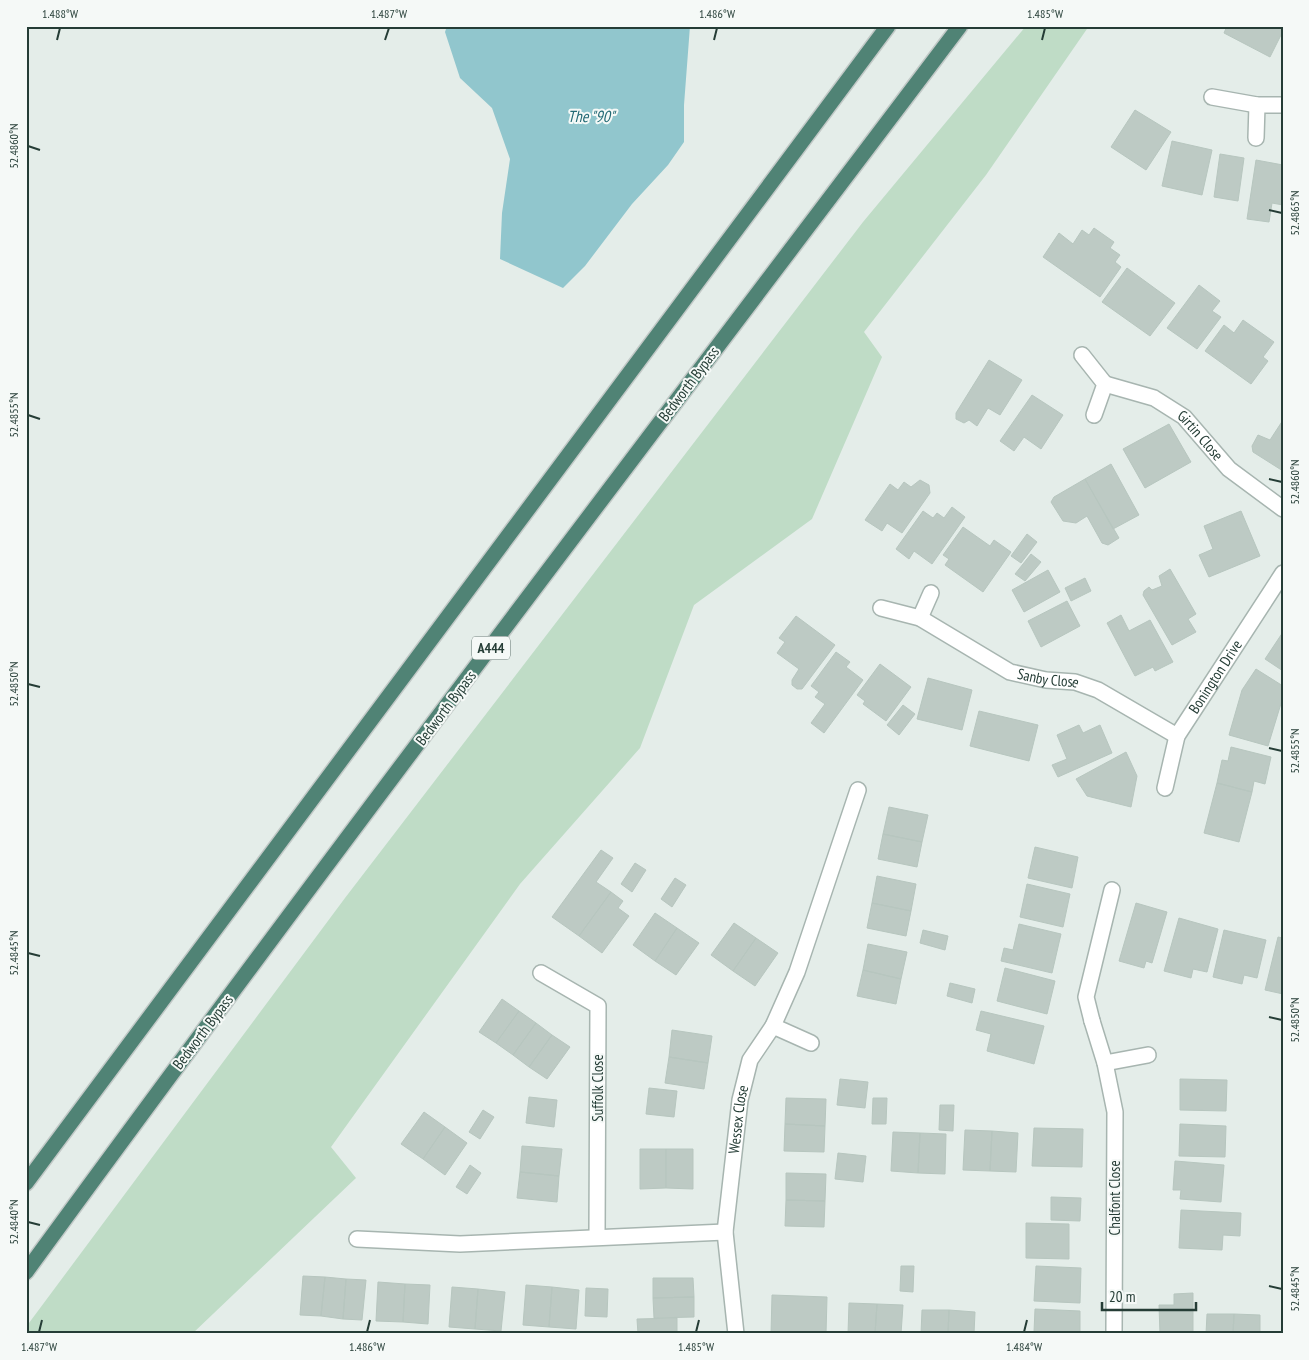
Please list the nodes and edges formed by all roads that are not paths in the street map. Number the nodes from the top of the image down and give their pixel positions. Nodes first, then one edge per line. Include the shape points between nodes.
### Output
1 (888, 26) edge
2 (960, 26) edge
3 (1212, 97) dead end
4 (1257, 105) junction
5 (1283, 105) edge
6 (1256, 138) dead end
7 (1082, 355) dead end
8 (1105, 384) junction
9 (1094, 415) dead end
10 (1283, 509) edge
11 (1283, 573) edge
12 (931, 593) dead end
13 (882, 608) dead end
14 (920, 618) junction
15 (1177, 736) junction
16 (1165, 788) dead end
17 (858, 790) dead end
18 (1112, 890) dead end
19 (541, 973) dead end
20 (773, 1026) junction
21 (811, 1043) dead end
22 (1148, 1054) dead end
23 (1105, 1063) junction
24 (26, 1183) edge
25 (725, 1232) junction
26 (597, 1237) junction
27 (357, 1239) dead end
28 (26, 1272) edge
29 (736, 1334) edge
30 (1114, 1334) edge

1 - 24 highway
2 - 28 highway, Bedworth Bypass / A444
3 - 4 street
4 - 5 street
4 - 6 street
7 - 8 street
8 - 9 street
8 - 10 street, Girtin Close via 1154,398 1184,417 1229,469
11 - 15 street, Bonington Drive
12 - 14 street
13 - 14 street, Sanby Close
14 - 15 street, Sanby Close via 1010,672 1075,682 1098,690
15 - 16 street, Bonington Drive
17 - 20 street, Wessex Close via 797,972
18 - 23 street, Chalfont Close via 1086,997
19 - 26 street, Suffolk Close via 598,1006
20 - 21 street
20 - 25 street, Wessex Close via 750,1060 740,1100
22 - 23 street
23 - 30 street, Chalfont Close via 1115,1112
25 - 26 street
25 - 29 street, Wessex Close
26 - 27 street via 460,1244

